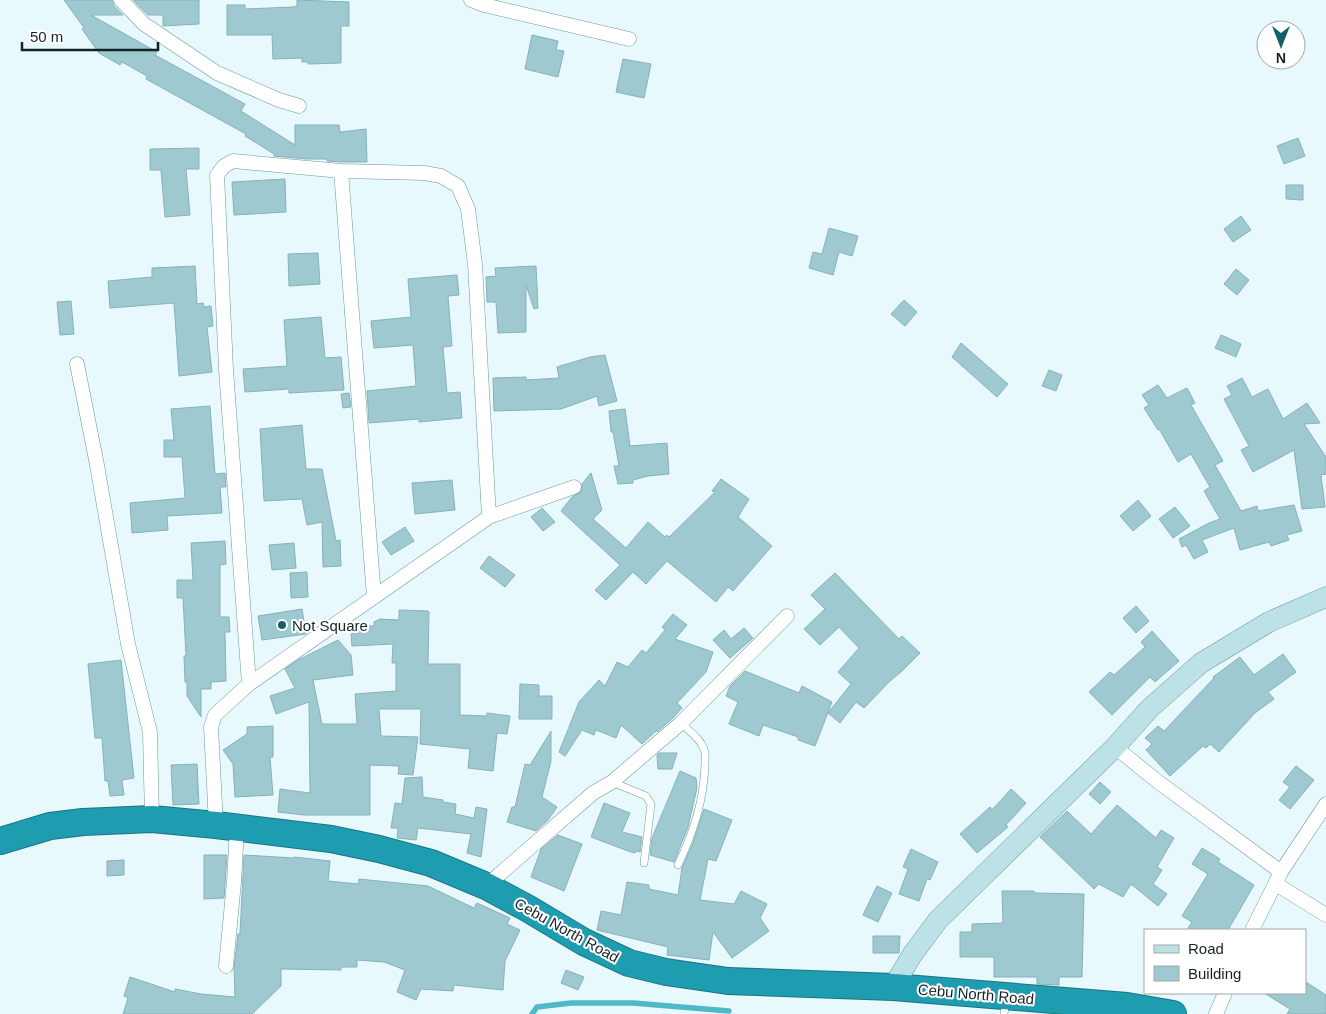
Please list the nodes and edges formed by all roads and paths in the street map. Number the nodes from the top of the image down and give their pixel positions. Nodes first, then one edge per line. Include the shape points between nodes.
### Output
1 (121, 0) edge
2 (470, 0) edge
3 (629, 39) dead end
4 (299, 106) dead end
5 (342, 171) junction
6 (77, 364) dead end
7 (574, 487) dead end
8 (489, 517) junction
9 (374, 596) junction
10 (1326, 597) edge
11 (787, 616) dead end
12 (249, 684) junction
13 (681, 723) junction
14 (1115, 748) junction
15 (612, 782) junction
16 (1326, 804) edge
17 (152, 820) junction
18 (226, 826) junction
19 (0, 841) edge
20 (644, 863) dead end
21 (678, 865) dead end
22 (1279, 878) junction
23 (486, 886) junction
24 (1326, 915) edge
25 (1253, 929) edge
26 (226, 966) dead end
27 (893, 987) junction
28 (1225, 994) edge
29 (1006, 1005) edge
30 (1107, 1009) edge
31 (1174, 1014) edge
32 (1216, 1014) edge

1 - 4 street via 144,24 217,73
2 - 3 street
5 - 8 street via 441,176 458,186 468,209
5 - 9 street
5 - 12 street via 233,160 217,175 226,369
6 - 17 street via 128,644 150,732
7 - 8 street
8 - 9 street
9 - 12 street
10 - 14 street via 1269,622 1201,663 1150,708
11 - 13 street
12 - 18 street via 215,715 211,727
13 - 15 street
13 - 21 lane via 706,751 700,809
14 - 22 street
14 - 27 street via 938,920
15 - 20 lane via 646,796 651,804
15 - 23 street via 592,793
16 - 22 street
17 - 18 highway, Cebu North Road
17 - 19 highway, Cebu North Road via 50,826
18 - 23 highway, Cebu North Road via 331,839 379,849 431,863
18 - 26 street via 234,882
22 - 24 street
22 - 25 street
23 - 27 highway, Cebu North Road via 629,964 728,981
27 - 29 highway, Cebu North Road
28 - 32 street
29 - 30 highway, Cebu North Road via 1036,1003
30 - 31 highway, Cebu North Road via 1127,1006

